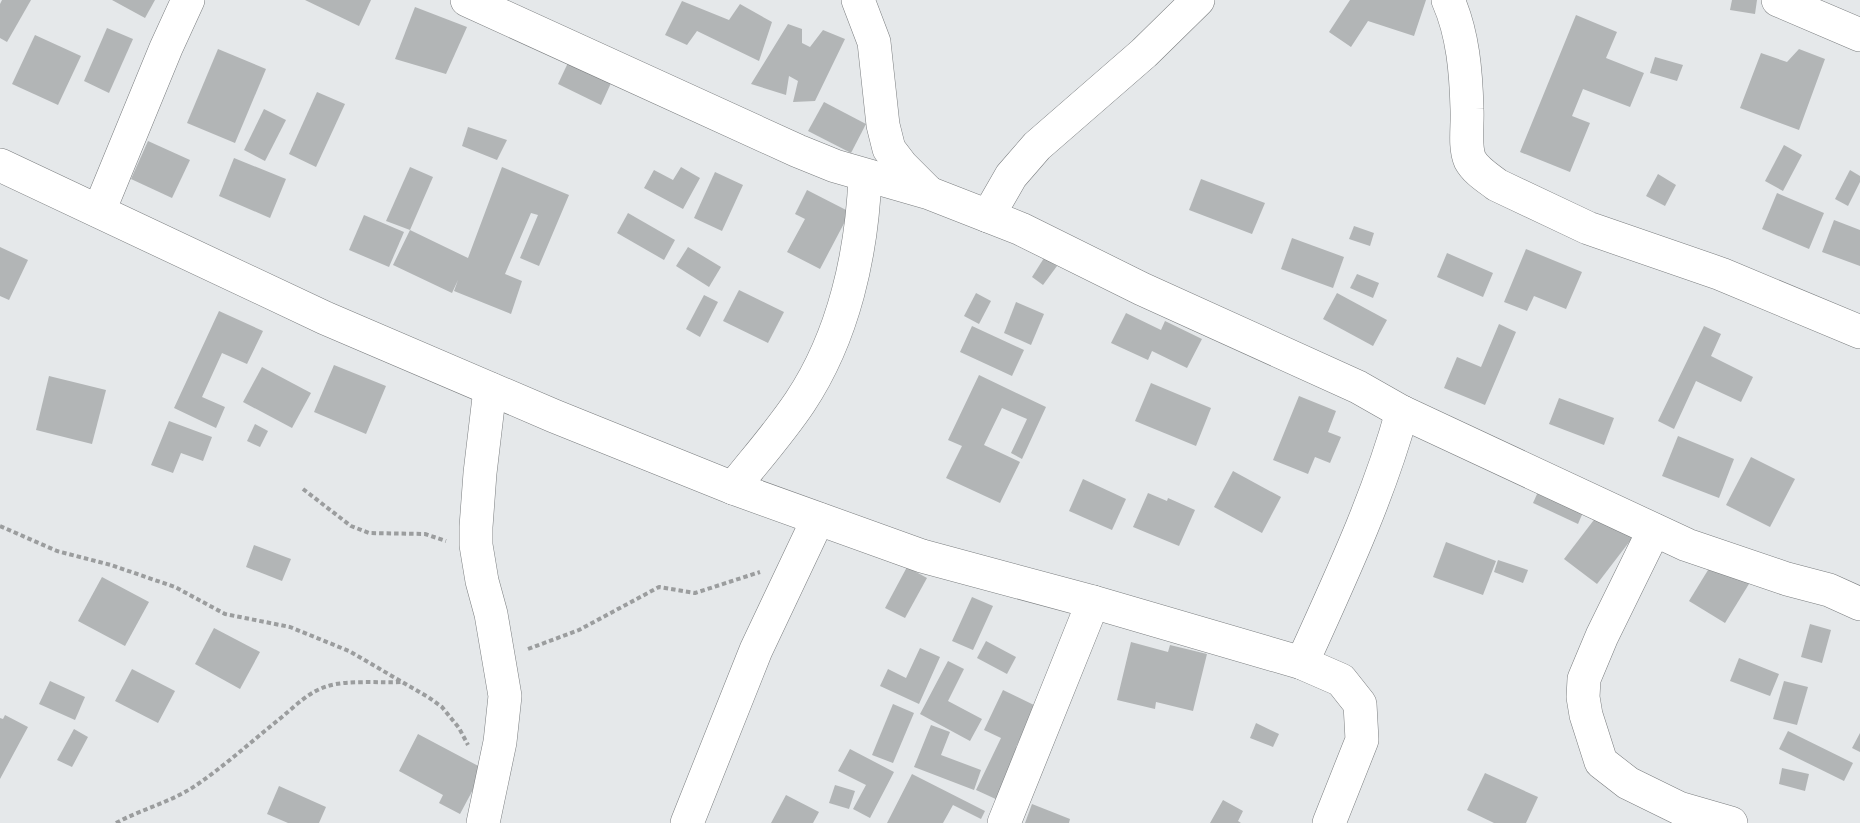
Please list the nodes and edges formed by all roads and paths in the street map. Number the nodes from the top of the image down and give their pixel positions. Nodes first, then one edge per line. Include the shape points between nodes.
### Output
1 (188, 0) edge
2 (466, 0) edge
3 (858, 0) edge
4 (1198, 0) edge
5 (1448, 0) edge
6 (1778, 0) edge
7 (1860, 35) edge
8 (0, 165) edge
9 (865, 176) junction
10 (929, 193) junction
11 (99, 211) junction
12 (988, 216) junction
13 (1860, 332) edge
14 (490, 388) junction
15 (1402, 412) junction
16 (733, 488) junction
17 (303, 489) dead end
18 (818, 519) junction
19 (0, 526) edge
20 (1654, 530) junction
21 (479, 559) junction
22 (799, 561) junction
23 (1093, 602) junction
24 (1860, 604) edge
25 (499, 660) junction
26 (1302, 663) junction
27 (402, 682) junction
28 (490, 791) junction
29 (116, 823) edge
30 (483, 823) edge
31 (687, 823) edge
32 (1004, 823) edge
33 (1329, 823) edge
34 (1731, 823) edge

1 - 11 street
2 - 9 street via 711,113
3 - 10 street via 874,42 889,149
4 - 12 street via 1024,159
5 - 13 street via 1463,50 1467,150 1476,169 1497,185 1588,228 1721,274
6 - 7 street
8 - 11 street
9 - 10 street
9 - 16 street via 855,259 830,347 800,401
10 - 12 street
11 - 14 street via 326,318
12 - 15 street via 1358,387
14 - 16 street
14 - 21 street via 476,526
15 - 20 street
15 - 26 street via 1352,554
16 - 18 street
17 - 21 path via 351,526 369,533 435,536
18 - 22 street
18 - 23 street via 922,556
19 - 27 path via 57,551 175,587 225,614 290,627 319,638
20 - 24 street via 1713,555 1829,590
20 - 34 street via 1584,679 1586,715 1601,762 1628,783 1679,808
21 - 25 street
22 - 25 path via 695,592 659,587 579,630
22 - 31 street via 756,650
23 - 26 street
23 - 32 street
25 - 28 street via 505,696
26 - 33 street via 1341,680 1360,704 1362,740
27 - 28 path via 442,707 459,728
27 - 29 path via 337,684 309,695 192,788
28 - 30 street

